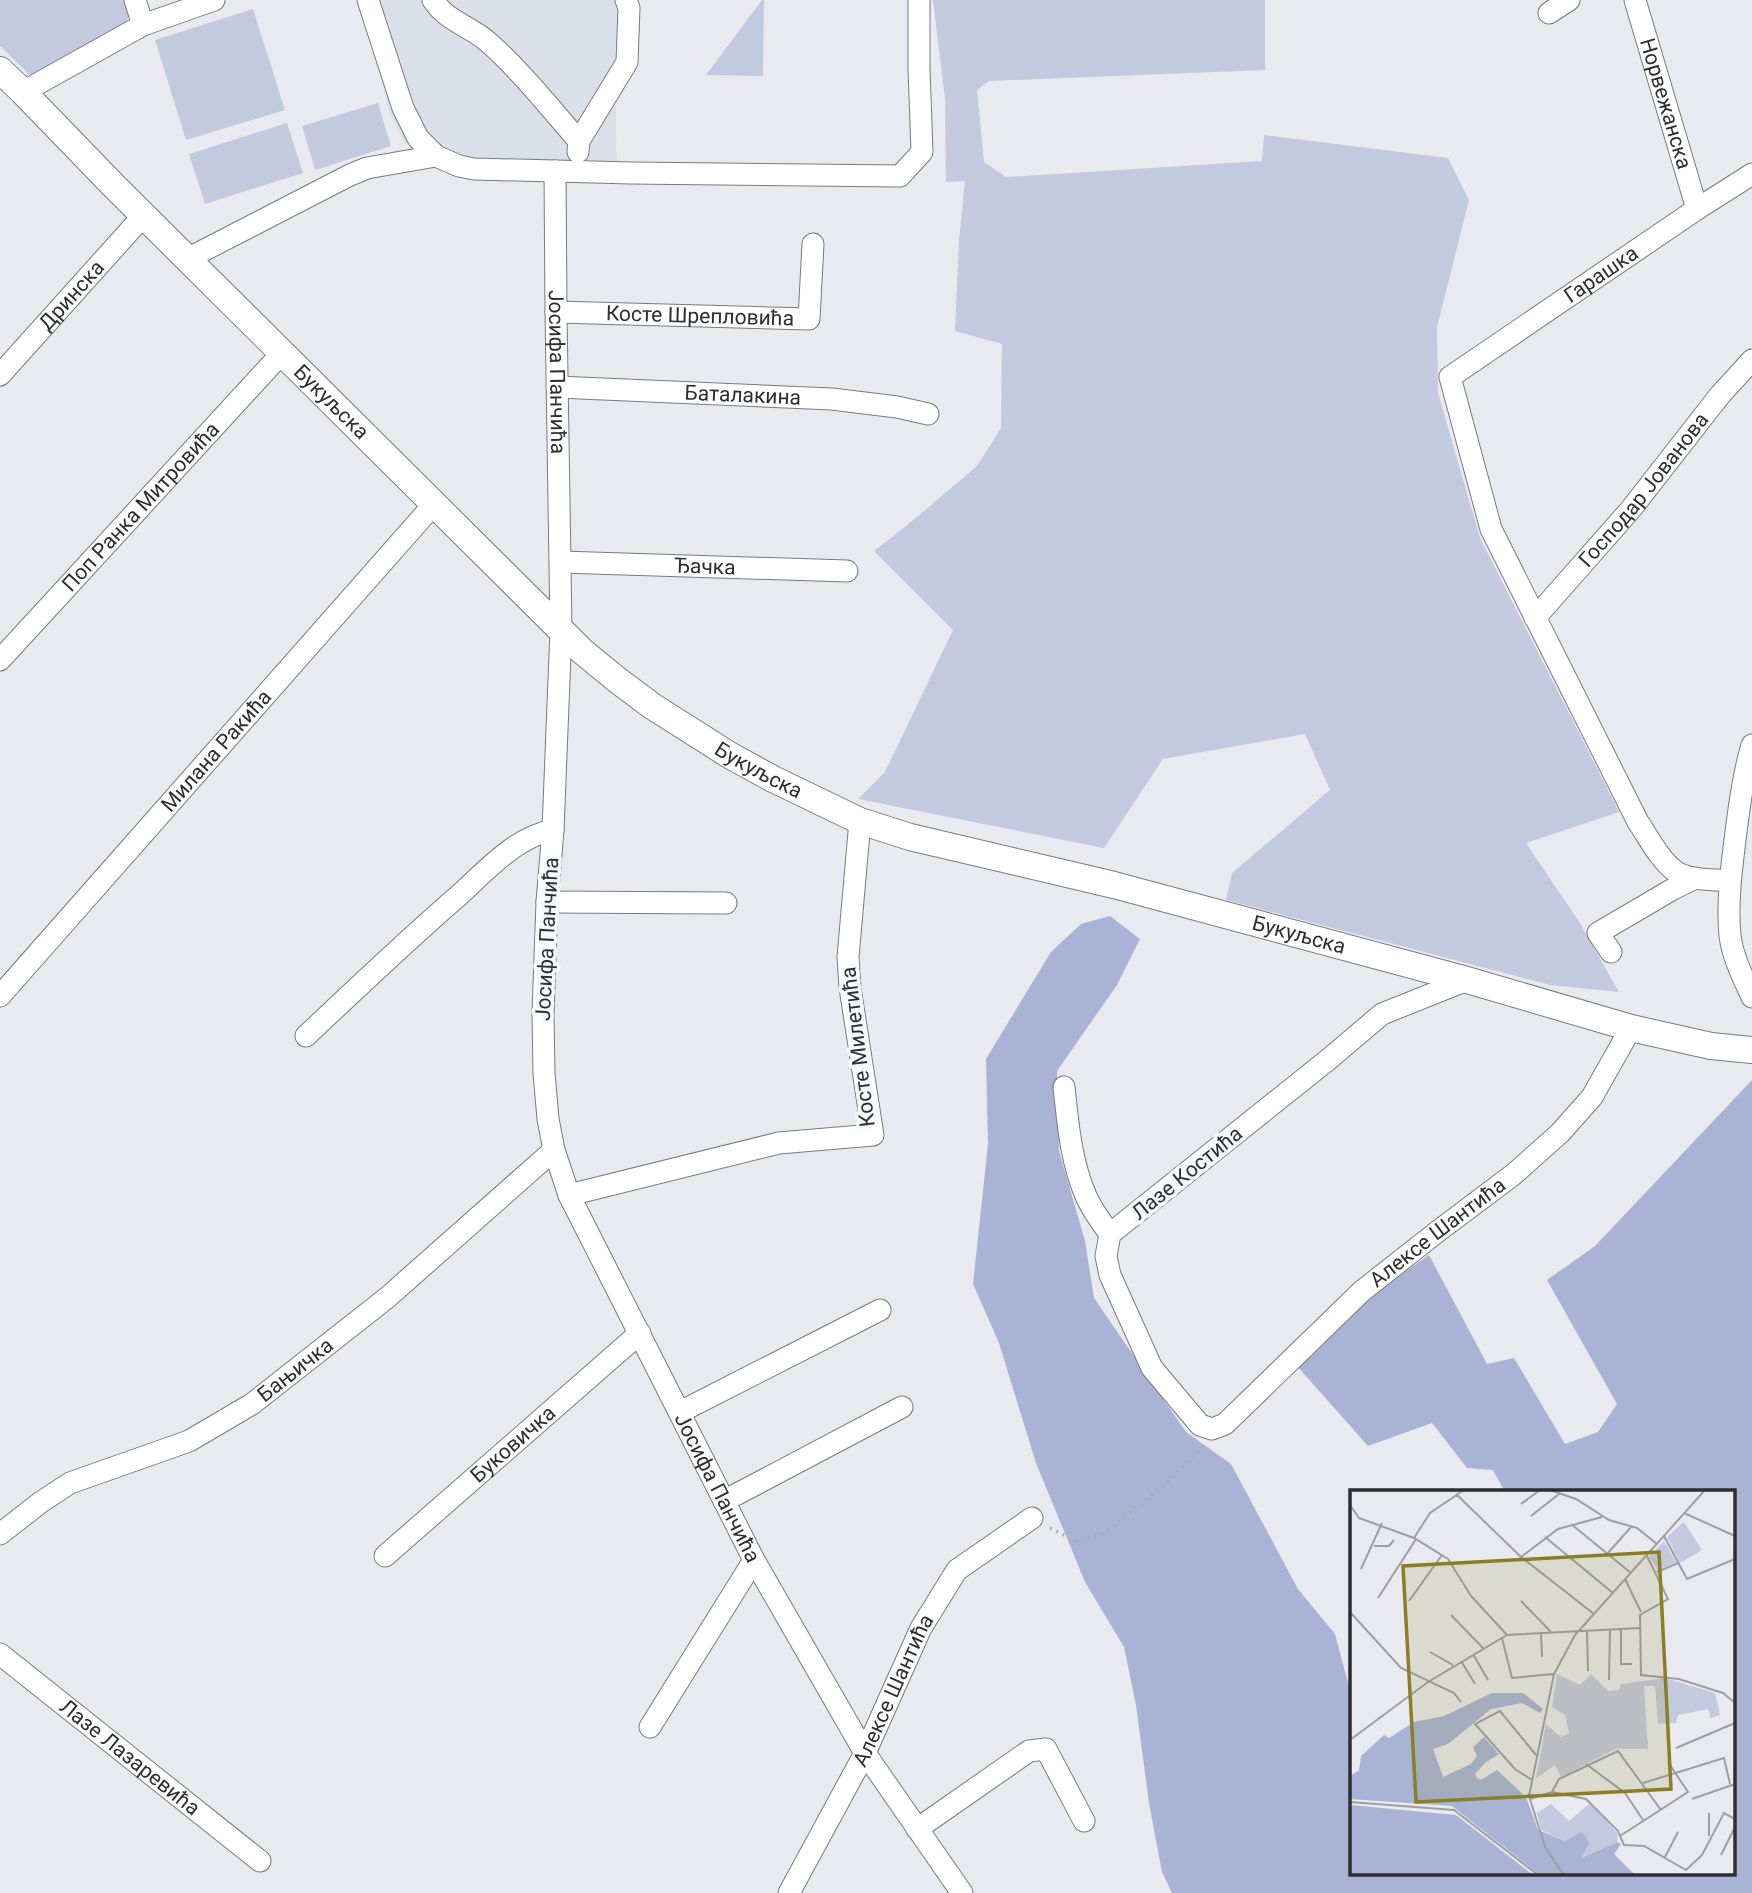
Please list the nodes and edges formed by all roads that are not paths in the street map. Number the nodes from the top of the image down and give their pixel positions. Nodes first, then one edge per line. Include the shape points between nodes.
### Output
1 (135, 0) edge
2 (214, 0) edge
3 (368, 0) edge
4 (433, 0) edge
5 (626, 0) edge
6 (919, 0) edge
7 (1569, 0) edge
8 (1636, 0) edge
9 (1549, 13) dead end
10 (143, 25) junction
11 (0, 70) edge
12 (23, 92) junction
13 (579, 141) junction
14 (436, 156) junction
15 (566, 172) junction
16 (1752, 174) edge
17 (1697, 209) junction
18 (143, 216) junction
19 (813, 244) dead end
20 (187, 259) junction
21 (556, 312) junction
22 (282, 353) junction
23 (1752, 360) edge
24 (0, 375) edge
25 (557, 387) junction
26 (928, 414) dead end
27 (434, 504) junction
28 (561, 562) junction
29 (847, 571) dead end
30 (1535, 618) junction
31 (561, 630) junction
32 (0, 660) edge
33 (1752, 744) edge
34 (860, 821) junction
35 (553, 830) junction
36 (1695, 877) junction
37 (1730, 881) junction
38 (547, 902) junction
39 (726, 903) dead end
40 (1611, 952) dead end
41 (1467, 981) junction
42 (0, 996) edge
43 (1752, 997) edge
44 (1631, 1028) junction
45 (306, 1036) dead end
46 (1752, 1050) edge
47 (1064, 1087) dead end
48 (554, 1150) junction
49 (569, 1195) junction
50 (1110, 1234) junction
51 (880, 1310) dead end
52 (640, 1333) junction
53 (902, 1407) dead end
54 (680, 1412) junction
55 (1225, 1424) joint
56 (724, 1501) junction
57 (1032, 1518) road end
58 (0, 1534) edge
59 (385, 1556) dead end
60 (754, 1560) junction
61 (0, 1654) edge
62 (650, 1727) dead end
63 (865, 1753) junction
64 (1084, 1821) dead end
65 (918, 1829) junction
66 (260, 1861) dead end
67 (789, 1893) edge
68 (962, 1893) edge

1 - 10 street
2 - 10 street
3 - 14 street via 403,108 418,138
4 - 13 street via 440,11 494,47
5 - 13 street via 627,62
6 - 15 street via 922,152 900,176
7 - 9 street
8 - 17 street, Норвежанска
10 - 12 street
11 - 12 main road, Букуљска
12 - 18 main road, Букуљска
13 - 15 street, Јосифа Панчића
14 - 15 street via 474,169
14 - 20 street via 350,175
15 - 21 street, Јосифа Панчића
16 - 17 street, Гарашка
17 - 30 street, Гарашка via 1450,377 1491,529
18 - 20 main road, Букуљска
18 - 24 street, Дринска
19 - 21 street, Косте Шрепловића via 809,319
20 - 22 main road, Букуљска
21 - 25 street, Јосифа Панчића
22 - 27 main road, Букуљска
22 - 32 street, Поп Ранка Митровића
23 - 30 street, Господар Јованова
25 - 26 street, Баталакина via 832,399
25 - 28 street, Јосифа Панчића
27 - 31 main road, Букуљска
27 - 42 street, Милана Ракића
28 - 29 street, Ђачка
28 - 31 street, Јосифа Панчића
30 - 36 street via 1638,822 1662,858 1677,872
31 - 34 main road, Букуљска via 616,679 690,732
31 - 35 street, Јосифа Панчића
33 - 37 street via 1740,794
34 - 41 main road, Букуљска
34 - 49 street, Косте Милетића via 848,957 873,1135 779,1143
35 - 38 street, Јосифа Панчића
35 - 45 street via 538,833 507,852
36 - 37 street
36 - 40 street via 1598,933
37 - 43 street via 1731,937
38 - 39 street
38 - 48 street, Јосифа Панчића via 542,1014
41 - 44 main road, Букуљска
41 - 50 street, Лазе Костића via 1381,1013
44 - 46 main road, Букуљска
44 - 55 street, Алексе Шантића via 1592,1097 1560,1133 1362,1291
47 - 50 street via 1070,1147 1093,1209
48 - 49 street, Јосифа Панчића
48 - 58 street, Бањичка via 388,1297 251,1405 189,1441 70,1483
49 - 52 street, Јосифа Панчића
50 - 55 street, Лазе Костића via 1106,1256 1110,1275 1152,1368 1200,1425 1212,1429
51 - 54 street
52 - 54 street, Јосифа Панчића
52 - 59 street, Буковичка
53 - 56 street
54 - 56 street, Јосифа Панчића
56 - 60 street, Јосифа Панчића
57 - 63 street, Алексе Шантића via 957,1570 921,1628
60 - 62 street
60 - 63 street, Јосифа Панчића
61 - 66 street, Лазе Лазаревића
63 - 65 street, Јосифа Панчића
63 - 67 street, Алексе Шантића
64 - 65 street via 1046,1749 1029,1751
65 - 68 street, Јосифа Панчића

